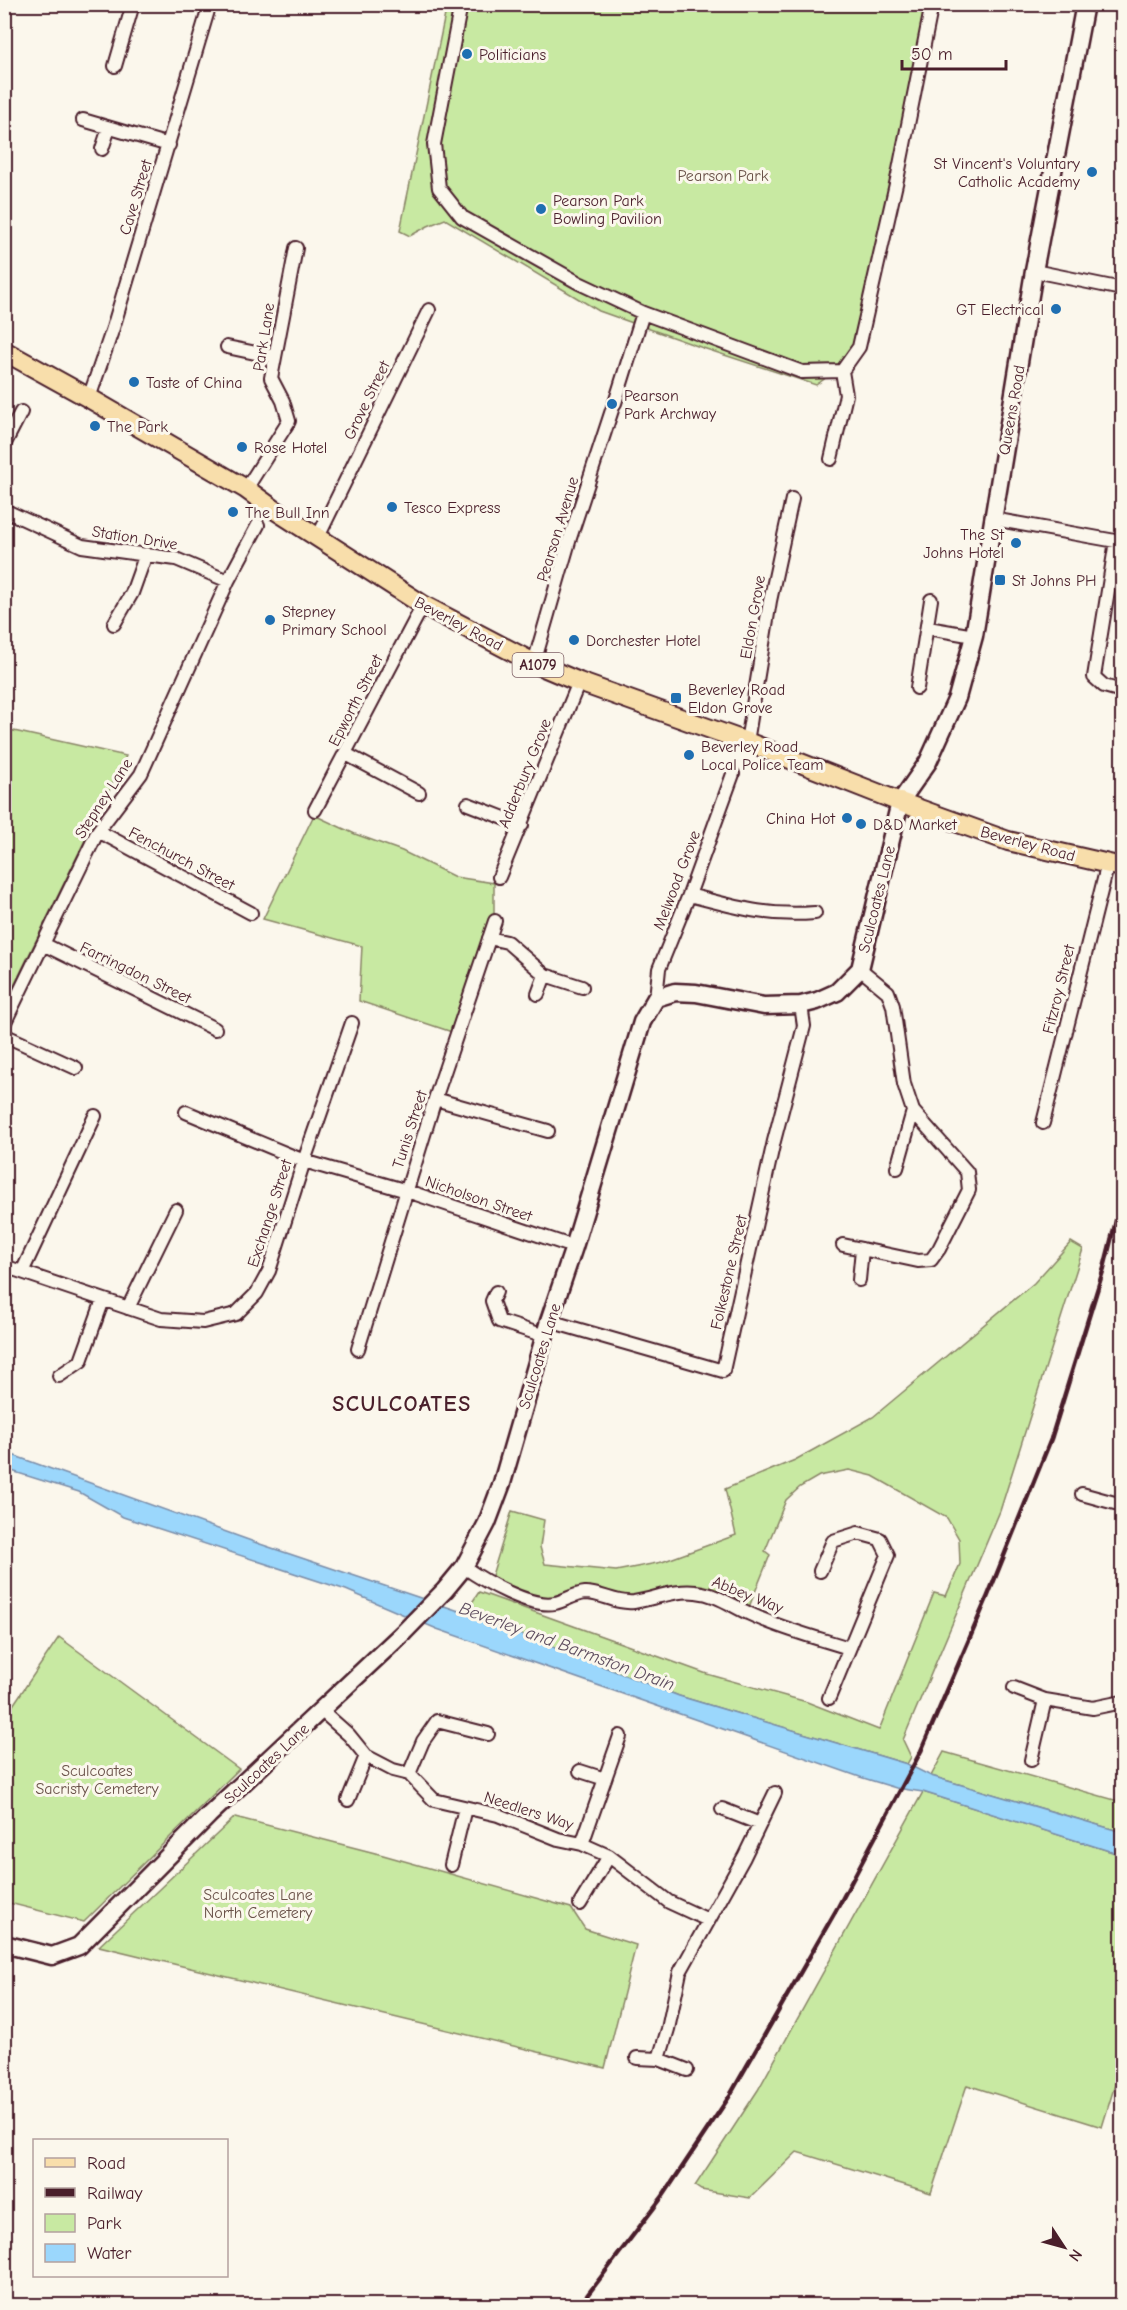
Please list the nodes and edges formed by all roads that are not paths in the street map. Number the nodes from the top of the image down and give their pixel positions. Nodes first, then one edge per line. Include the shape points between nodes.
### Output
1 (133, 4) edge
2 (210, 4) edge
3 (461, 4) edge
4 (932, 4) edge
5 (1085, 4) edge
6 (115, 66) dead end
7 (83, 120) dead end
8 (109, 128) junction
9 (169, 145) junction
10 (102, 149) dead end
11 (296, 248) dead end
12 (1034, 272) junction
13 (1122, 289) edge
14 (429, 310) dead end
15 (644, 313) junction
16 (227, 346) dead end
17 (4, 351) edge
18 (275, 357) junction
19 (842, 371) junction
20 (89, 398) junction
21 (21, 412) dead end
22 (4, 445) edge
23 (831, 459) dead end
24 (246, 489) junction
25 (792, 499) dead end
26 (4, 510) edge
27 (993, 519) junction
28 (258, 525) dead end
29 (318, 537) junction
30 (1119, 542) edge
31 (146, 554) junction
32 (228, 581) junction
33 (931, 600) dead end
34 (423, 605) junction
35 (114, 624) dead end
36 (928, 628) junction
37 (974, 636) junction
38 (534, 663) junction
39 (579, 682) junction
40 (917, 688) dead end
41 (1122, 691) edge
42 (747, 742) junction
43 (346, 754) junction
44 (733, 774) dead end
45 (419, 793) dead end
46 (900, 802) junction
47 (468, 804) dead end
48 (315, 810) dead end
49 (522, 825) junction
50 (98, 831) junction
51 (1115, 865) edge
52 (499, 877) dead end
53 (689, 895) junction
54 (815, 913) dead end
55 (251, 914) dead end
56 (495, 921) dead end
57 (489, 938) junction
58 (43, 944) junction
59 (860, 969) junction
60 (545, 975) junction
61 (582, 987) dead end
62 (538, 994) dead end
63 (657, 998) junction
64 (801, 1005) junction
65 (352, 1023) dead end
66 (4, 1024) edge
67 (214, 1029) dead end
68 (4, 1035) edge
69 (76, 1068) dead end
70 (435, 1099) junction
71 (913, 1111) junction
72 (186, 1112) dead end
73 (94, 1116) dead end
74 (1044, 1123) dead end
75 (548, 1131) dead end
76 (304, 1161) junction
77 (897, 1168) dead end
78 (406, 1191) junction
79 (176, 1210) dead end
80 (843, 1245) dead end
81 (574, 1247) junction
82 (862, 1249) junction
83 (4, 1266) edge
84 (22, 1272) junction
85 (859, 1280) dead end
86 (496, 1292) dead end
87 (103, 1300) junction
88 (128, 1308) junction
89 (547, 1329) junction
90 (358, 1349) dead end
91 (59, 1376) dead end
92 (1082, 1494) dead end
93 (1122, 1505) edge
94 (464, 1567) junction
95 (820, 1571) dead end
96 (849, 1648) junction
97 (1014, 1688) dead end
98 (829, 1698) dead end
99 (1045, 1700) junction
100 (1122, 1702) edge
101 (322, 1711) junction
102 (488, 1734) dead end
103 (621, 1736) dead end
104 (366, 1756) junction
105 (1031, 1760) dead end
106 (580, 1771) dead end
107 (409, 1774) junction
108 (605, 1779) junction
109 (776, 1793) dead end
110 (348, 1800) dead end
111 (465, 1808) junction
112 (722, 1809) dead end
113 (760, 1824) junction
114 (582, 1844) junction
115 (609, 1856) junction
116 (451, 1865) dead end
117 (580, 1904) dead end
118 (708, 1920) junction
119 (4, 1944) edge
120 (637, 2058) dead end
121 (659, 2059) junction
122 (687, 2070) dead end

1 - 6 street
2 - 9 street, Cave Street
3 - 15 street via 434,144 439,188 462,217 579,283
4 - 19 street via 859,347
5 - 12 street, Queens Road
7 - 8 street
8 - 9 street
8 - 10 street
9 - 20 street, Cave Street
11 - 18 street, Park Lane
12 - 13 street
12 - 27 street, Queens Road
14 - 29 street, Grove Street
15 - 19 street via 802,372
15 - 38 street, Pearson Avenue via 570,538
16 - 18 street
17 - 20 main road, Beverley Road / A1079
18 - 24 street, Park Lane via 271,378 289,421
19 - 23 street via 846,395
20 - 24 main road, Beverley Road / A1079
21 - 22 street
24 - 29 main road, Beverley Road / A1079
25 - 42 street, Eldon Grove via 770,601
26 - 31 street, Station Drive via 82,546
27 - 30 street
27 - 37 street, Queens Road
28 - 32 street, Stepney Lane
29 - 34 main road, Beverley Road / A1079
30 - 41 street via 1094,677 1104,686
31 - 32 street, Station Drive via 176,559
31 - 35 street via 132,593
32 - 50 street, Stepney Lane via 141,774
33 - 36 street
34 - 38 main road, Beverley Road / A1079
34 - 43 street, Epworth Street
36 - 37 street
36 - 40 street
37 - 46 street, Queens Road via 957,698 928,762
38 - 39 main road, Beverley Road / A1079
39 - 42 main road, Beverley Road / A1079
39 - 49 street, Adderbury Grove
42 - 46 main road, Beverley Road / A1079
43 - 45 street
43 - 48 street, Epworth Street
44 - 53 street, Melwood Grove
46 - 51 main road, Beverley Road / A1079 via 1008,841
46 - 59 street, Sculcoates Lane
47 - 49 street
49 - 52 street, Adderbury Grove
50 - 55 street, Fenchurch Street
50 - 58 street, Stepney Lane
51 - 74 street, Fitzroy Street
53 - 54 street via 758,913
53 - 63 street, Melwood Grove via 659,969
56 - 57 street, Tunis Street
57 - 60 street via 507,942
57 - 70 street, Tunis Street
58 - 66 street, Stepney Lane
58 - 67 street, Farringdon Street
59 - 64 street, Sculcoates Lane via 837,992
59 - 71 street via 888,992 904,1084
60 - 61 street
60 - 62 street
63 - 64 street, Sculcoates Lane via 675,992 696,993 764,1006
63 - 81 street, Sculcoates Lane via 642,1022
64 - 89 street, Folkestone Street via 804,1026 723,1371
65 - 76 street, Exchange Street
68 - 69 street
70 - 75 street
70 - 78 street, Tunis Street
71 - 77 street
71 - 82 street via 967,1172 969,1190 931,1260 918,1261
72 - 76 street, Nicholson Street
73 - 84 street
76 - 78 street, Nicholson Street
76 - 88 street, Exchange Street via 269,1271 257,1293 236,1314 203,1323 161,1319
78 - 81 street, Nicholson Street
78 - 90 street, Tunis Street
79 - 88 street
80 - 82 street
81 - 89 street, Sculcoates Lane
82 - 85 street
83 - 84 street, Exchange Street
84 - 87 street, Exchange Street
86 - 89 street via 492,1301 498,1321
87 - 88 street, Exchange Street
87 - 91 street via 81,1361
89 - 94 street, Sculcoates Lane via 502,1483
92 - 93 street
94 - 96 street, Abbey Way via 489,1585 540,1604 583,1593 618,1602 681,1591 709,1593 749,1614
94 - 101 street, Sculcoates Lane
95 - 96 street via 833,1541 858,1533 880,1539 888,1555
96 - 98 street
97 - 99 street
99 - 100 street via 1093,1708
99 - 105 street
101 - 104 street, Needlers Way
101 - 119 street, Sculcoates Lane via 200,1824 79,1946 52,1956
102 - 107 street via 437,1720
103 - 108 street, Needlers Way
104 - 107 street, Needlers Way
104 - 110 street
106 - 108 street
107 - 111 street, Needlers Way via 434,1800
108 - 114 street, Needlers Way
109 - 113 street
111 - 114 street, Needlers Way via 498,1815 558,1839
111 - 116 street, Needlers Way
112 - 113 street
113 - 118 street
114 - 115 street, Needlers Way
115 - 117 street
115 - 118 street, Needlers Way via 669,1902
118 - 121 street via 680,1972
120 - 121 street
121 - 122 street

